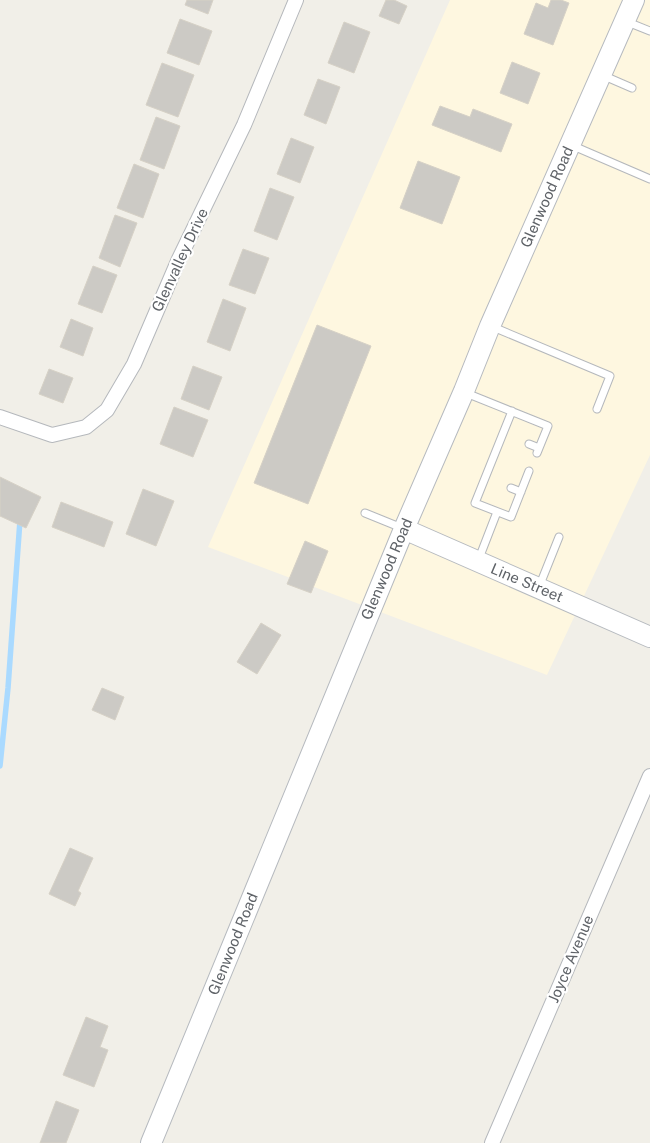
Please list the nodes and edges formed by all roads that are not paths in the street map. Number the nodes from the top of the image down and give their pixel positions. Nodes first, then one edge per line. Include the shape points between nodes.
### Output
1 (296, 0) edge
2 (634, 0) edge
3 (625, 21) junction
4 (650, 31) edge
5 (602, 75) junction
6 (632, 88) dead end
7 (571, 145) junction
8 (650, 179) edge
9 (490, 326) junction
10 (464, 391) junction
11 (597, 409) dead end
12 (512, 411) junction
13 (0, 417) edge
14 (503, 433) junction
15 (512, 437) dead end
16 (529, 444) dead end
17 (496, 451) junction
18 (504, 454) dead end
19 (530, 471) dead end
20 (485, 478) junction
21 (493, 481) dead end
22 (511, 488) dead end
23 (521, 492) junction
24 (498, 512) junction
25 (365, 513) dead end
26 (404, 529) junction
27 (559, 537) dead end
28 (478, 561) junction
29 (539, 587) junction
30 (650, 637) edge
31 (650, 776) edge
32 (151, 1143) edge
33 (492, 1143) edge

1 - 13 street, Glenvalley Drive via 244,125 179,259 134,364 107,410 86,427 52,435
2 - 3 main road, Glenwood Road
3 - 4 lane
3 - 5 main road, Glenwood Road
5 - 6 lane
5 - 7 main road, Glenwood Road
7 - 8 lane
7 - 9 main road, Glenwood Road
9 - 10 main road, Glenwood Road
9 - 11 lane via 610,376
10 - 12 lane
10 - 26 main road, Glenwood Road
12 - 14 lane
12 - 16 lane via 548,426 538,451
14 - 15 lane
14 - 17 lane
17 - 18 lane
17 - 20 lane
19 - 23 lane
20 - 21 lane
20 - 24 lane via 475,503
22 - 23 lane
23 - 24 lane via 511,517
24 - 28 lane
25 - 26 lane
26 - 28 main road, Line Street
26 - 32 main road, Glenwood Road
27 - 29 lane
28 - 29 main road, Line Street
29 - 30 main road, Line Street
31 - 33 street, Joyce Avenue

